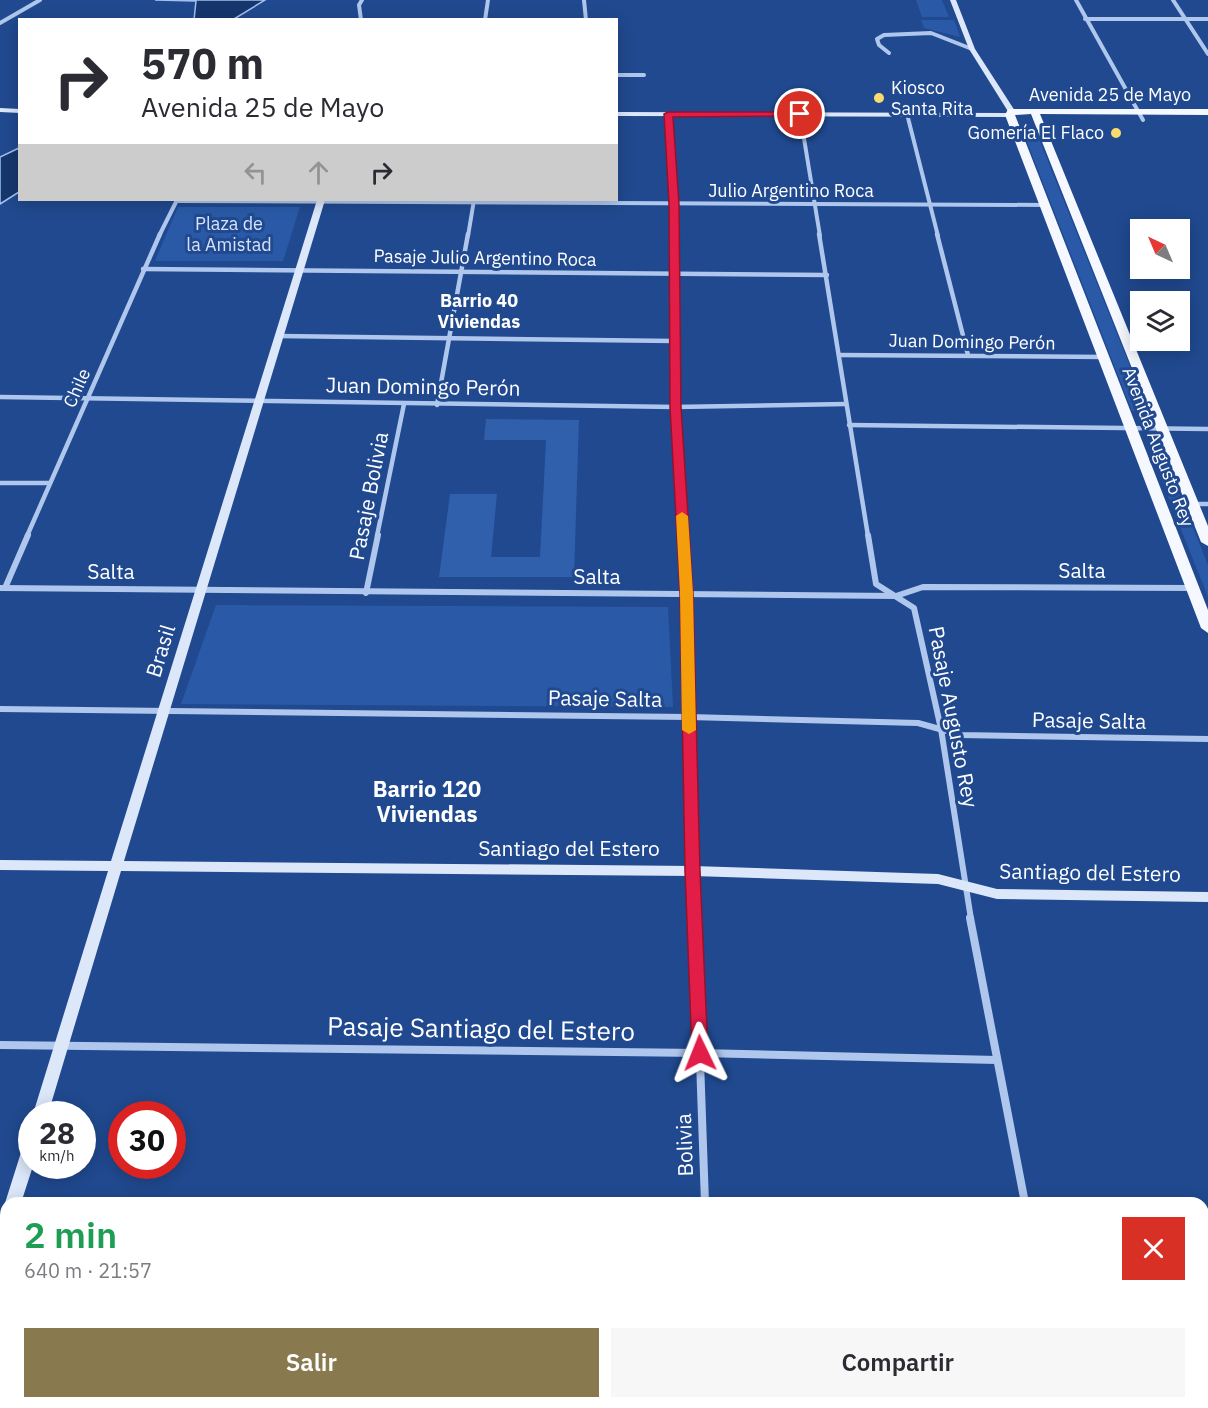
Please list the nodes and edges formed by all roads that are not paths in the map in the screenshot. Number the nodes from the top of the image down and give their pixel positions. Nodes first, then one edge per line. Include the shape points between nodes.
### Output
1 (40, 0) edge
2 (362, 0) edge
3 (488, 0) edge
4 (584, 0) edge
5 (953, 0) edge
6 (1076, 0) edge
7 (1173, 0) edge
8 (361, 18) edge
9 (485, 18) edge
10 (586, 18) edge
11 (1184, 18) junction
12 (1208, 19) edge
13 (1085, 20) junction
14 (0, 23) edge
15 (972, 49) junction
16 (889, 53) dead end
17 (1208, 54) edge
18 (618, 75) edge
19 (644, 75) dead end
20 (0, 110) edge
21 (18, 111) edge
22 (1208, 112) edge
23 (618, 114) edge
24 (668, 114) junction
25 (800, 114) junction
26 (907, 114) junction
27 (1011, 115) junction
28 (1037, 116) junction
29 (1141, 116) junction
30 (1208, 120) edge
31 (177, 201) edge
32 (321, 201) edge
33 (474, 201) edge
34 (674, 204) junction
35 (815, 204) junction
36 (928, 204) junction
37 (1045, 205) junction
38 (143, 269) junction
39 (300, 269) junction
40 (460, 272) junction
41 (673, 274) junction
42 (827, 275) junction
43 (279, 336) junction
44 (449, 339) junction
45 (674, 341) junction
46 (839, 355) junction
47 (968, 355) junction
48 (1104, 357) junction
49 (0, 397) edge
50 (89, 397) junction
51 (260, 400) junction
52 (404, 404) junction
53 (846, 404) junction
54 (437, 405) junction
55 (675, 407) junction
56 (849, 425) junction
57 (1131, 429) junction
58 (1164, 429) junction
59 (1208, 429) edge
60 (0, 483) edge
61 (49, 483) junction
62 (1192, 504) junction
63 (1208, 504) edge
64 (1208, 542) edge
65 (2, 588) edge
66 (1192, 588) junction
67 (202, 590) junction
68 (366, 593) junction
69 (686, 593) junction
70 (896, 596) junction
71 (1208, 628) edge
72 (0, 709) edge
73 (165, 711) junction
74 (689, 717) junction
75 (941, 729) junction
76 (1208, 739) edge
77 (0, 866) edge
78 (117, 867) junction
79 (693, 871) junction
80 (964, 885) junction
81 (1208, 897) edge
82 (0, 1045) edge
83 (61, 1046) junction
84 (700, 1053) junction
85 (997, 1060) junction
86 (44, 1101) edge
87 (21, 1179) edge
88 (15, 1197) edge
89 (705, 1197) edge
90 (1024, 1197) edge

1 - 14 street
2 - 8 street
3 - 9 street
4 - 10 street
5 - 15 street
6 - 13 street
7 - 11 street
11 - 12 street
11 - 13 street
11 - 17 street
13 - 29 street
15 - 16 street via 931,33 884,35 877,39
15 - 27 street
18 - 19 street
20 - 21 street
22 - 29 main road, Avenida 25 de Mayo
23 - 24 street, Avenida 25 de Mayo
24 - 25 street, Avenida 25 de Mayo
24 - 34 street, Bolivia
25 - 26 street, Avenida 25 de Mayo
25 - 35 street, Pasaje Augusto Rey
26 - 27 street, Avenida 25 de Mayo
26 - 36 street
27 - 28 main road, Avenida 25 de Mayo
27 - 37 main road, Avenida Augusto Rey
28 - 29 main road, Avenida 25 de Mayo
28 - 58 main road, Avenida Augusto Rey
29 - 30 main road, Avenida 25 de Mayo
31 - 38 street, Chile
32 - 39 street, Brasil
33 - 34 street, Julio Argentino Roca
33 - 40 street
34 - 35 street, Julio Argentino Roca
34 - 41 street, Bolivia
35 - 36 street, Julio Argentino Roca
35 - 42 street, Pasaje Augusto Rey
36 - 37 street, Julio Argentino Roca
36 - 47 street
37 - 48 main road, Avenida Augusto Rey
38 - 39 street, Pasaje Julio Argentino Roca
38 - 50 street, Chile
39 - 40 street, Pasaje Julio Argentino Roca
39 - 43 street, Brasil
40 - 41 street, Pasaje Julio Argentino Roca
40 - 44 street
41 - 42 street, Pasaje Julio Argentino Roca
41 - 45 street, Bolivia
42 - 46 street, Pasaje Augusto Rey
43 - 44 street
43 - 51 street, Brasil
44 - 45 street
44 - 54 street
45 - 55 street, Bolivia
46 - 47 street, Juan Domingo Perón
46 - 53 street, Pasaje Augusto Rey
47 - 48 street, Juan Domingo Perón
48 - 57 main road, Avenida Augusto Rey
49 - 50 street, Juan Domingo Perón
50 - 51 street, Juan Domingo Perón
50 - 61 street, Chile
51 - 52 street, Juan Domingo Perón
51 - 67 street, Brasil
52 - 54 street, Juan Domingo Perón
52 - 68 street, Pasaje Bolivia
53 - 55 street, Juan Domingo Perón
53 - 56 street, Pasaje Augusto Rey
54 - 55 street, Juan Domingo Perón
55 - 69 street, Bolivia
56 - 57 street
56 - 70 street, Pasaje Augusto Rey via 876,584
57 - 58 street
57 - 66 main road, Avenida Augusto Rey
58 - 59 street
58 - 62 main road, Avenida Augusto Rey
60 - 61 street
61 - 65 street, Chile
62 - 63 street
62 - 64 main road, Avenida Augusto Rey
65 - 67 street, Salta
66 - 70 street, Salta via 923,587
66 - 71 main road, Avenida Augusto Rey
67 - 68 street, Salta
67 - 73 street, Brasil
68 - 69 street, Salta
69 - 70 street, Salta
69 - 74 street, Bolivia
70 - 75 street, Pasaje Augusto Rey via 914,608
72 - 73 street, Pasaje Salta
73 - 74 street, Pasaje Salta
73 - 78 street, Brasil
74 - 75 street, Pasaje Salta via 918,723
74 - 79 street, Bolivia
75 - 76 street, Pasaje Salta via 961,735
75 - 80 street, Pasaje Augusto Rey
77 - 78 street, Santiago del Estero
78 - 79 street, Santiago del Estero
78 - 83 street, Brasil
79 - 80 street, Santiago del Estero via 938,879
79 - 84 street, Bolivia
80 - 81 street, Santiago del Estero via 997,894
80 - 85 street, Pasaje Augusto Rey
82 - 83 street, Pasaje Santiago del Estero
83 - 84 street, Pasaje Santiago del Estero
83 - 86 street, Brasil
84 - 85 street, Pasaje Santiago del Estero
84 - 89 street, Bolivia
85 - 90 street, Pasaje Augusto Rey
87 - 88 street

